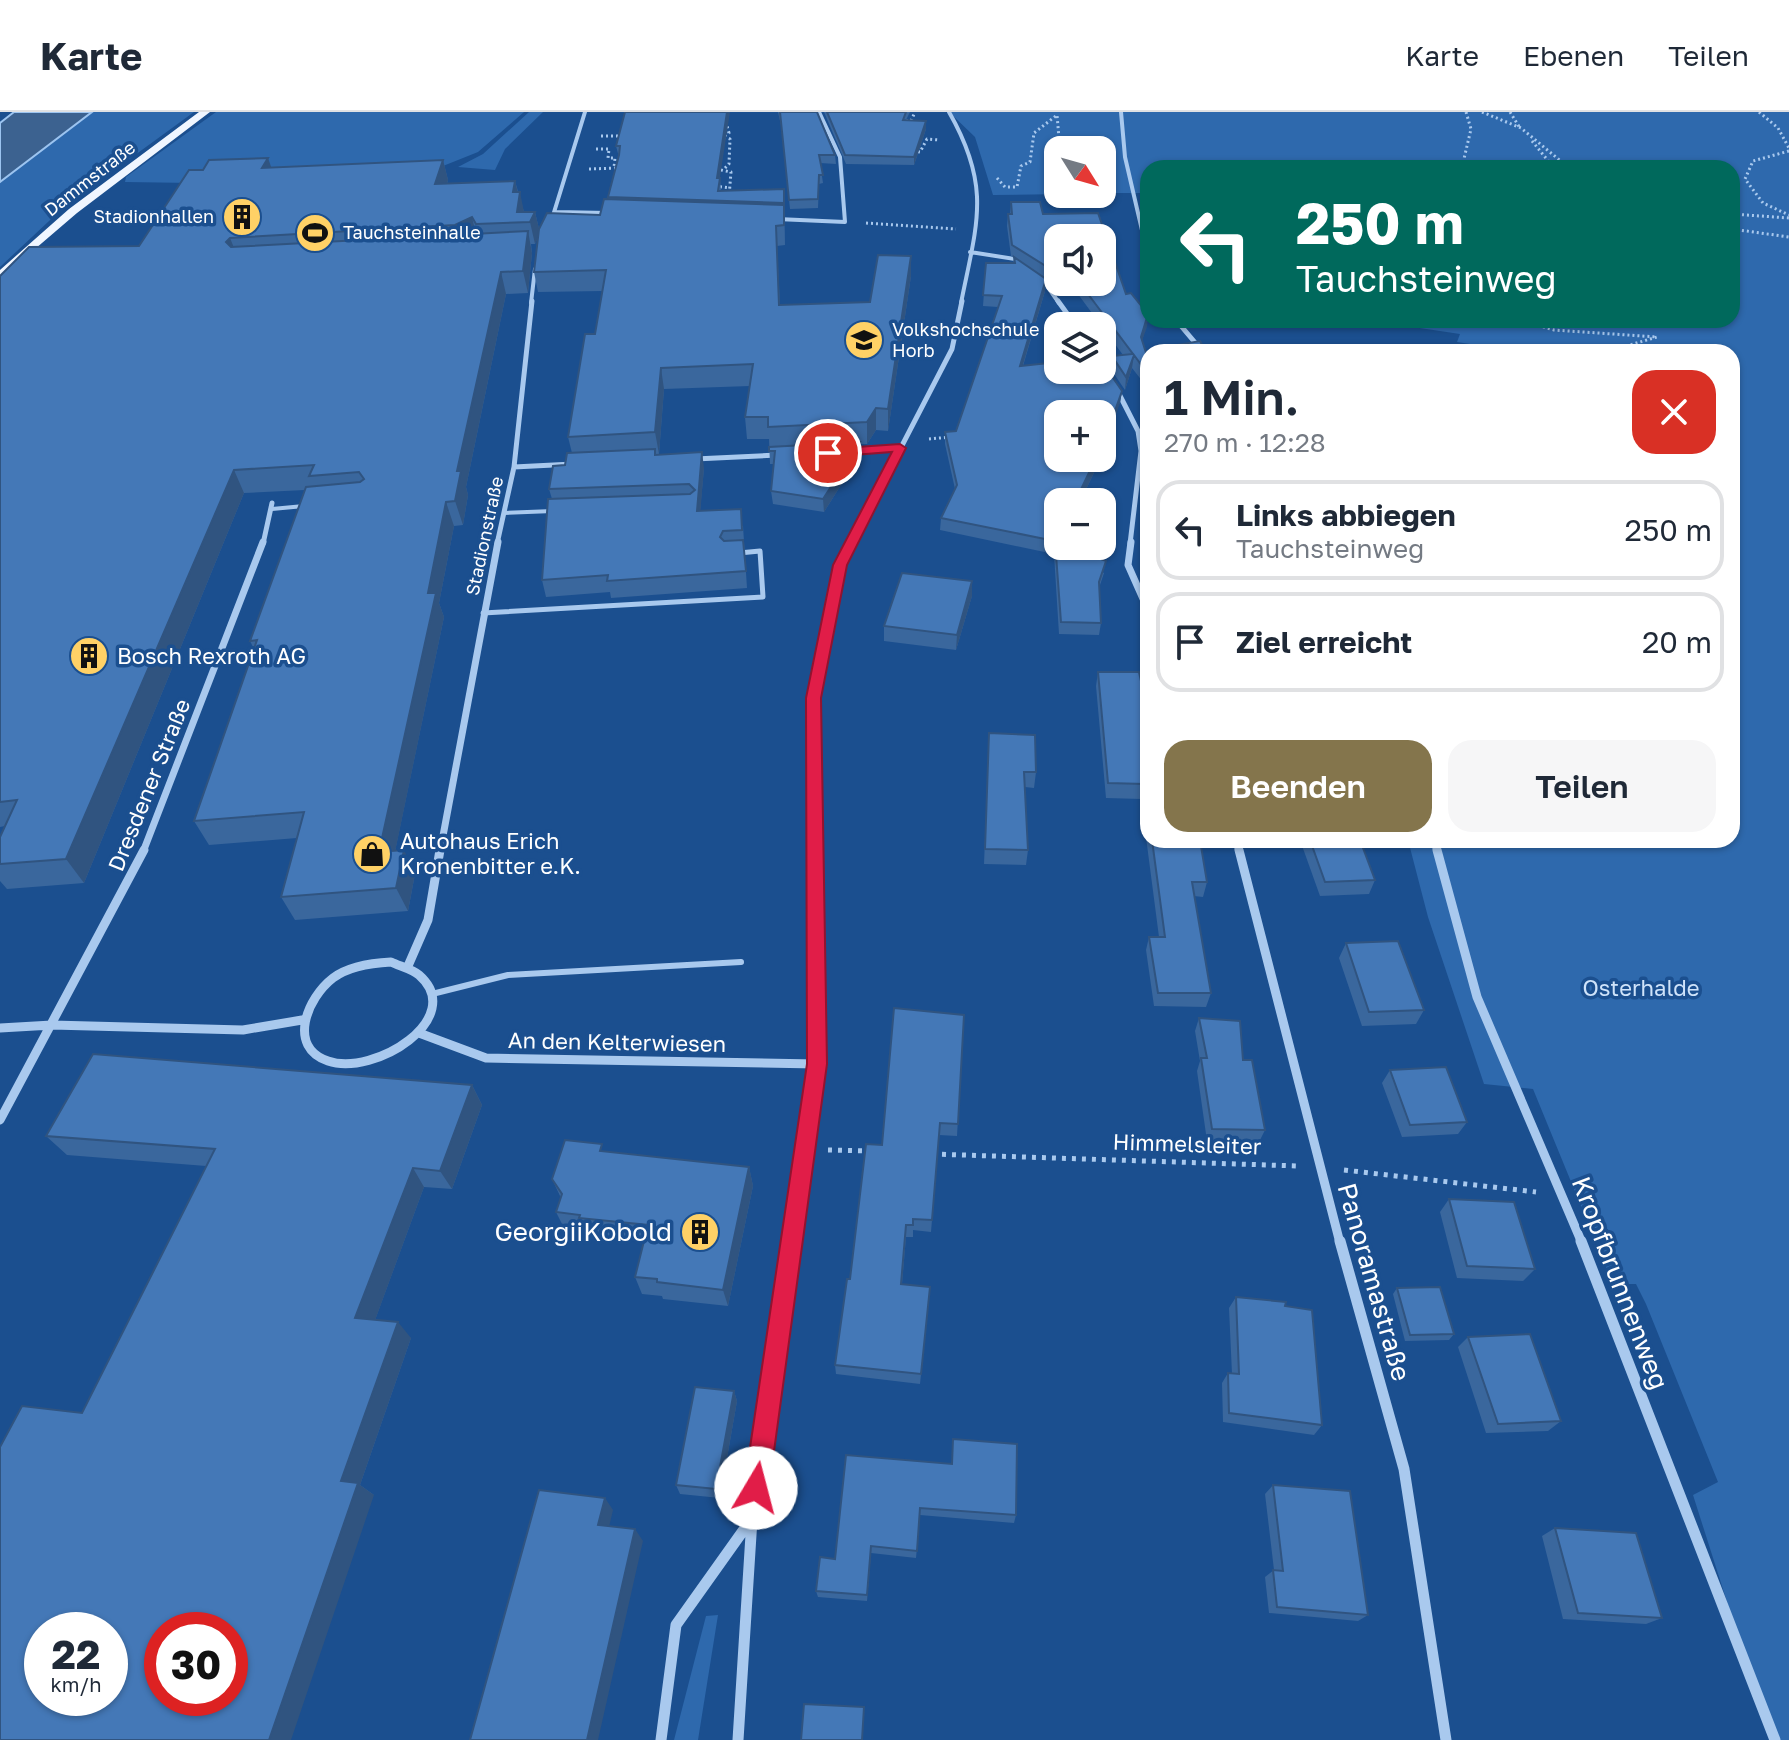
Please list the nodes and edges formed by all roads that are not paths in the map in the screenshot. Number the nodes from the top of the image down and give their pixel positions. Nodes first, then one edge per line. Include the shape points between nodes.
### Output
1 (205, 112) edge
2 (585, 112) edge
3 (819, 112) edge
4 (949, 112) edge
5 (1121, 112) edge
6 (556, 212) junction
7 (613, 214) edge
8 (770, 219) edge
9 (1140, 224) edge
10 (544, 236) edge
11 (970, 252) junction
12 (536, 263) edge
13 (0, 276) edge
14 (1066, 312) edge
15 (1183, 328) edge
16 (1196, 344) edge
17 (1113, 384) edge
18 (1140, 437) edge
19 (900, 447) junction
20 (843, 452) edge
21 (781, 455) edge
22 (687, 459) edge
23 (577, 464) edge
24 (514, 467) junction
25 (1140, 485) edge
26 (313, 505) edge
27 (272, 506) joint
28 (567, 511) edge
29 (504, 513) junction
30 (727, 553) edge
31 (1140, 592) edge
32 (483, 613) junction
33 (1238, 848) edge
34 (1436, 848) edge
35 (741, 962) dead end
36 (408, 966) junction
37 (432, 994) junction
38 (302, 1020) junction
39 (52, 1025) junction
40 (0, 1028) edge
41 (419, 1033) junction
42 (817, 1064) junction
43 (0, 1120) edge
44 (752, 1519) junction
45 (661, 1740) edge
46 (738, 1740) edge
47 (1446, 1740) edge
48 (1775, 1740) edge

1 - 13 main road, Dammstraße via 73,211
2 - 6 street
3 - 8 street via 840,157 845,222
4 - 11 street via 971,156 978,192 978,230
5 - 9 street
6 - 7 street
6 - 10 street
11 - 14 street via 1010,256 1038,271
11 - 19 street via 952,349
12 - 24 street, Stadionstraße
15 - 16 street
17 - 18 street
19 - 20 street
19 - 42 street via 840,565 813,698
21 - 22 street
23 - 24 street
24 - 29 street, Stadionstraße
25 - 31 street via 1128,565
26 - 27 lane
27 - 39 street, Dresdener Straße via 260,557 136,870
28 - 29 lane
29 - 32 street, Stadionstraße
30 - 32 lane via 760,551 763,597
32 - 36 street, Stadionstraße via 428,920
33 - 47 street, Panoramastraße via 1319,1167 1404,1469
34 - 48 street, Kropfbrunnenweg via 1477,997 1563,1195
35 - 37 lane via 508,975
36 - 37 street via 422,975
36 - 38 street via 371,963 334,977 319,990
37 - 41 street via 429,1017
38 - 39 street via 243,1030
38 - 41 street via 309,1049 340,1065 383,1059
39 - 40 street
39 - 43 street, Dresdener Straße
41 - 42 street, An den Kelterwiesen via 486,1058
42 - 44 street
44 - 45 street via 676,1625
44 - 46 street

